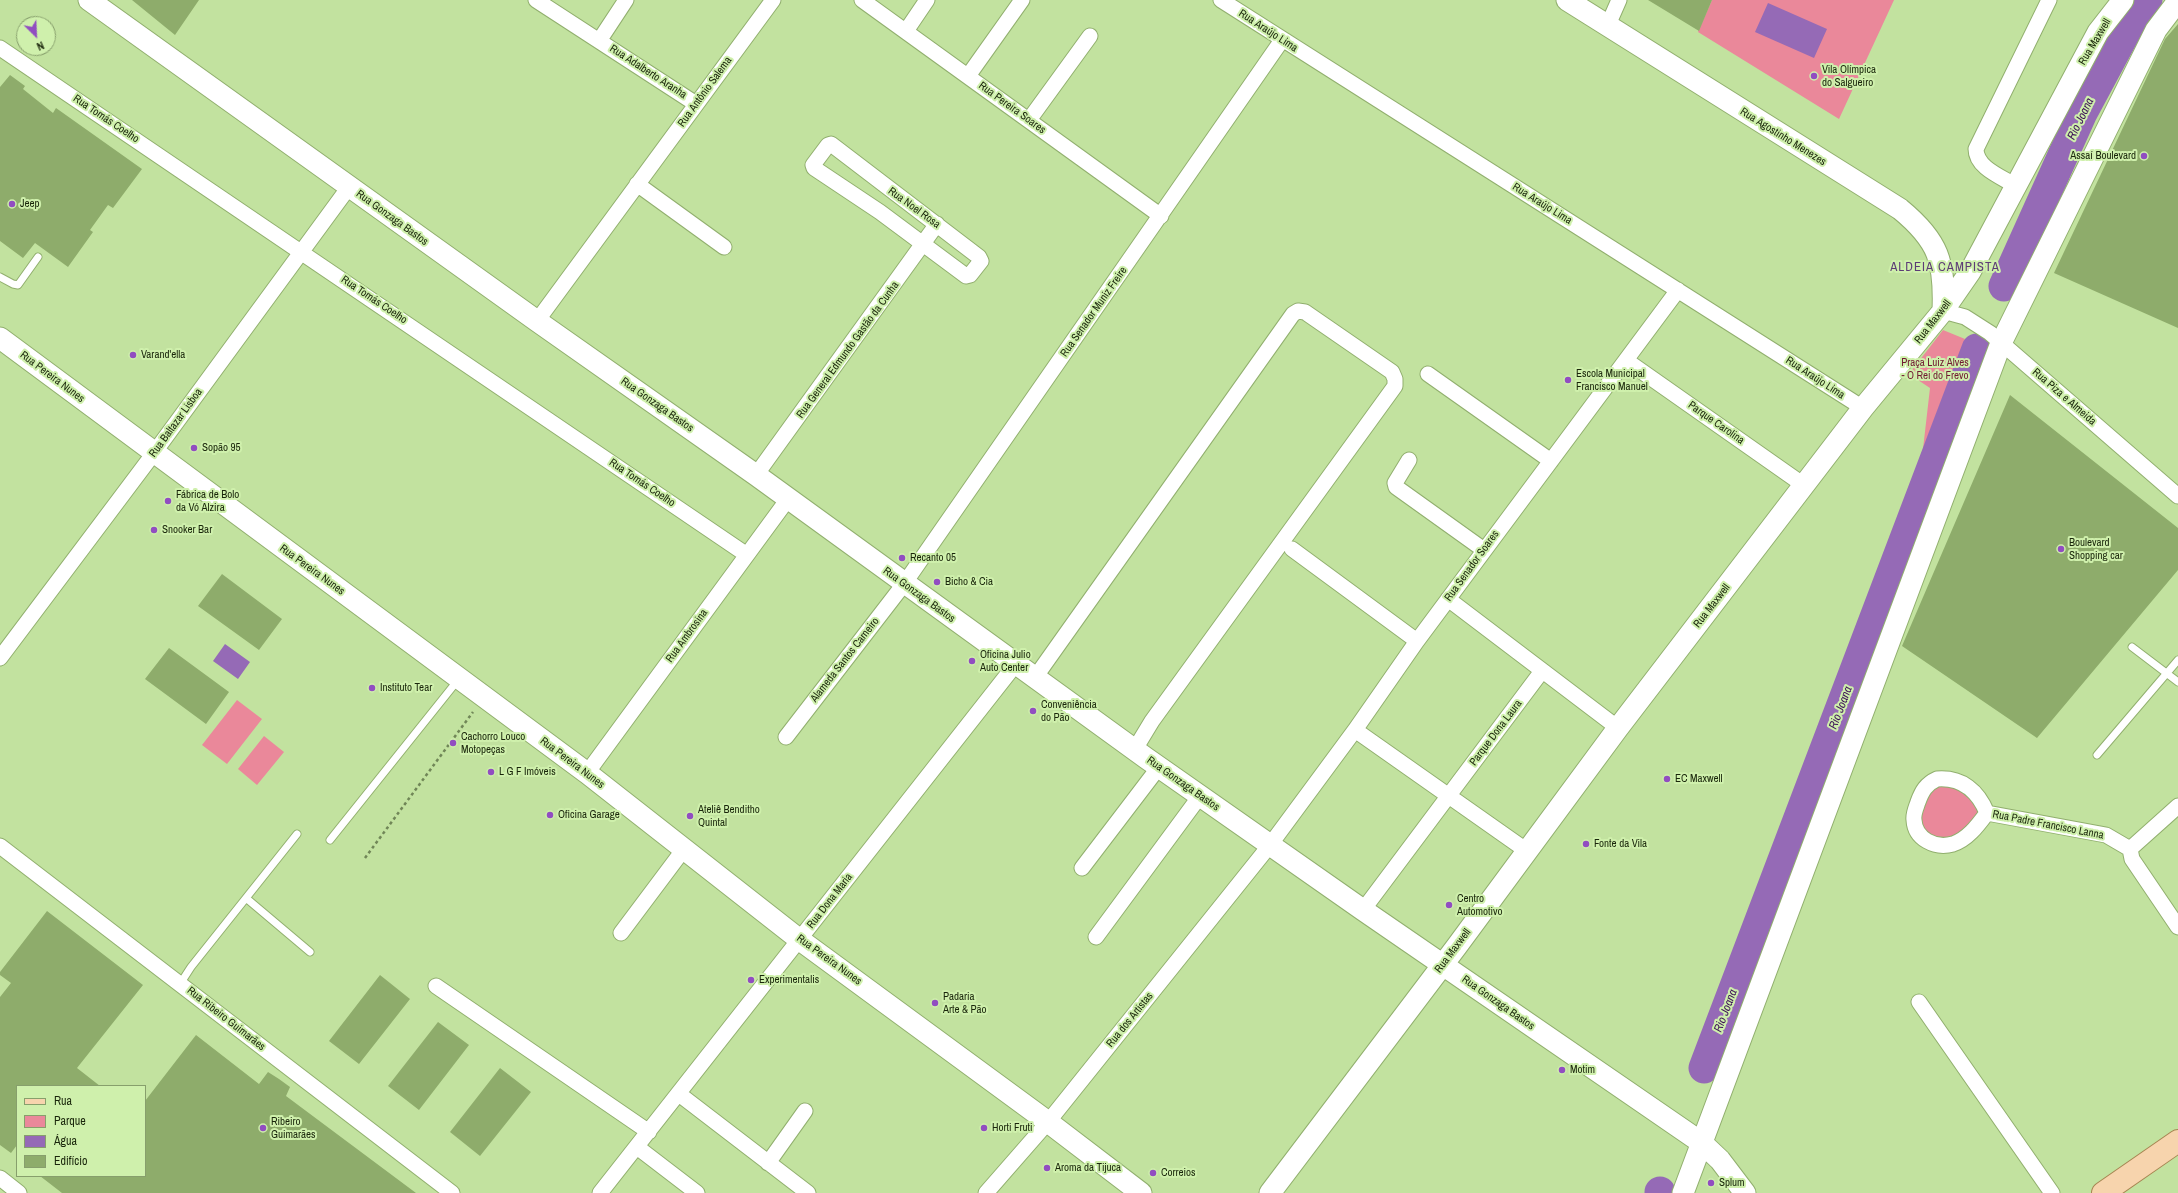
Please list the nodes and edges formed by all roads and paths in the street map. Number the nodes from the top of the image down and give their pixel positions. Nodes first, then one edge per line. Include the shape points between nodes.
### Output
1 (89, 0) edge
2 (536, 0) edge
3 (626, 0) edge
4 (773, 0) edge
5 (862, 0) edge
6 (927, 0) edge
7 (1022, 0) edge
8 (1221, 0) edge
9 (1567, 0) edge
10 (1619, 0) edge
11 (2049, 0) edge
12 (2123, 0) edge
13 (2178, 1) edge
14 (1608, 25) junction
15 (906, 31) junction
16 (1090, 36) dead end
17 (1282, 40) junction
18 (599, 41) junction
19 (0, 48) edge
20 (968, 76) junction
21 (696, 104) junction
22 (1029, 120) junction
23 (637, 184) junction
24 (2016, 186) junction
25 (349, 187) junction
26 (1161, 216) junction
27 (937, 224) junction
28 (924, 244) junction
29 (724, 247) dead end
30 (303, 252) junction
31 (38, 257) dead end
32 (0, 277) edge
33 (1678, 290) junction
34 (1943, 311) junction
35 (537, 321) junction
36 (0, 338) edge
37 (2001, 343) junction
38 (1627, 361) junction
39 (1428, 374) dead end
40 (1863, 408) junction
41 (154, 453) junction
42 (1409, 460) dead end
43 (1551, 461) junction
44 (756, 475) junction
45 (1805, 486) junction
46 (2178, 496) edge
47 (788, 499) junction
48 (1292, 549) dead end
49 (1484, 550) junction
50 (747, 555) junction
51 (904, 584) junction
52 (1448, 599) junction
53 (1417, 641) junction
54 (2132, 647) dead end
55 (0, 658) edge
56 (2178, 660) edge
57 (1015, 665) junction
58 (1542, 671) junction
59 (2166, 674) junction
60 (459, 678) junction
61 (1034, 679) junction
62 (2178, 682) edge
63 (485, 697) junction
64 (1618, 728) junction
65 (1355, 730) junction
66 (786, 737) dead end
67 (1135, 749) junction
68 (2097, 755) dead end
69 (1159, 768) junction
70 (587, 773) junction
71 (1200, 796) junction
72 (1449, 796) junction
73 (2178, 806) edge
74 (1987, 813) junction
75 (297, 834) dead end
76 (330, 840) dead end
77 (1270, 845) junction
78 (0, 846) edge
79 (684, 849) junction
80 (2130, 849) junction
81 (1527, 851) junction
82 (365, 858) dead end
83 (1082, 868) dead end
84 (246, 898) junction
85 (1363, 910) junction
86 (2178, 927) edge
87 (621, 933) dead end
88 (1096, 937) dead end
89 (800, 940) junction
90 (310, 952) dead end
91 (1443, 964) junction
92 (180, 984) junction
93 (436, 986) dead end
94 (1919, 1002) dead end
95 (679, 1094) junction
96 (805, 1111) dead end
97 (1048, 1122) junction
98 (649, 1132) junction
99 (2178, 1141) edge
100 (1702, 1143) junction
101 (637, 1147) junction
102 (768, 1162) junction
103 (0, 1178) edge
104 (19, 1193) edge
105 (452, 1193) edge
106 (600, 1193) edge
107 (697, 1193) edge
108 (808, 1193) edge
109 (986, 1193) edge
110 (1141, 1193) edge
111 (1270, 1193) edge
112 (1683, 1193) edge
113 (1745, 1193) edge
114 (2052, 1193) edge
115 (2103, 1193) edge

1 - 25 main road, Rua Gonzaga Bastos
2 - 18 street, Rua Adalberto Aranha
3 - 18 street, Rua Adalberto Aranha
4 - 21 street, Rua Antônio Salema
5 - 15 street, Rua Pereira Soares
6 - 15 street
7 - 20 street
8 - 17 street, Rua Araújo Lima
9 - 14 main road, Rua Agostinho Menezes
10 - 14 street
11 - 24 street via 1976,149 1980,164
12 - 24 main road, Rua Maxwell via 2098,32
13 - 37 main road via 2156,30
14 - 34 main road, Rua Agostinho Menezes via 1764,126 1900,209 1918,224 1938,255 1944,281
15 - 20 street, Rua Pereira Soares
16 - 22 street
17 - 26 street, Rua Senador Muniz Freire
17 - 33 street, Rua Araújo Lima
18 - 21 street, Rua Adalberto Aranha
19 - 30 street, Rua Tomás Coelho
20 - 22 street, Rua Pereira Soares
21 - 23 street, Rua Antônio Salema
22 - 26 street, Rua Pereira Soares
23 - 29 street
23 - 35 street, Rua Antônio Salema
24 - 34 main road, Rua Maxwell via 1970,272
25 - 30 street, Rua Baltazar Lisboa
25 - 35 main road, Rua Gonzaga Bastos
26 - 51 street, Rua Senador Muniz Freire
27 - 28 street, Rua General Edmundo Gastão da Cunha
27 - 28 street, Rua Noel Rosa via 981,261 970,275 966,276
27 - 28 street, Rua Noel Rosa via 831,144 813,165
28 - 44 street, Rua General Edmundo Gastão da Cunha
30 - 41 street, Rua Baltazar Lisboa
30 - 50 street, Rua Tomás Coelho
31 - 32 lane via 18,285
33 - 38 street, Rua Senador Soares
33 - 40 street, Rua Araújo Lima
34 - 37 street, Rua Piza e Almeida via 1965,317
34 - 40 main road, Rua Maxwell
35 - 44 main road, Rua Gonzaga Bastos
36 - 41 main road, Rua Pereira Nunes
37 - 46 street, Rua Piza e Almeida
37 - 100 main road
38 - 43 street, Rua Senador Soares
38 - 45 street, Parque Carolina
39 - 43 street
40 - 45 main road, Rua Maxwell
41 - 55 street, Rua Baltazar Lisboa
41 - 60 main road, Rua Pereira Nunes
42 - 49 street via 1395,485
43 - 49 street, Rua Senador Soares
44 - 47 main road, Rua Gonzaga Bastos
45 - 64 main road, Rua Maxwell
47 - 50 street, Rua Ambrosina
47 - 51 main road, Rua Gonzaga Bastos
48 - 53 street
49 - 52 street, Rua Senador Soares
50 - 70 street, Rua Ambrosina
51 - 57 main road, Rua Gonzaga Bastos
51 - 66 street, Alameda Santos Carneiro
52 - 53 street, Rua Senador Soares
52 - 58 street
53 - 65 street, Rua Senador Soares
54 - 59 lane
56 - 59 lane
57 - 61 main road, Rua Gonzaga Bastos
57 - 89 street, Rua Dona Maria
58 - 64 street
58 - 72 street, Parque Dona Laura
59 - 62 lane
59 - 68 lane
60 - 63 main road, Rua Pereira Nunes
60 - 76 lane
61 - 67 main road, Rua Gonzaga Bastos
61 - 67 street via 1293,314 1298,311 1305,312 1392,372 1395,386 1157,714
63 - 70 main road, Rua Pereira Nunes
63 - 82 path
64 - 81 main road, Rua Maxwell
65 - 72 street
65 - 77 street, Rua Senador Soares
67 - 69 main road, Rua Gonzaga Bastos
69 - 71 main road, Rua Gonzaga Bastos
69 - 83 street
70 - 79 main road, Rua Pereira Nunes
71 - 77 main road, Rua Gonzaga Bastos
71 - 88 street
72 - 81 street
72 - 85 street, Parque Dona Laura
73 - 80 street
74 - 74 street, Rua Padre Francisco Lanna via 1982,801 1966,785 1954,780 1937,779 1928,783 1922,791 1913,819 1922,838 1942,845 1953,844 1965,838
74 - 80 street, Rua Padre Francisco Lanna via 2106,835
75 - 84 lane
77 - 85 main road, Rua Gonzaga Bastos
77 - 97 street, Rua dos Artistas
78 - 92 street, Rua Ribeiro Guimarães
79 - 87 street
79 - 89 main road, Rua Pereira Nunes
80 - 86 street via 2132,859
81 - 91 main road, Rua Maxwell
84 - 90 lane
84 - 92 lane
85 - 91 main road, Rua Gonzaga Bastos
89 - 95 street, Rua Dona Maria
89 - 97 main road, Rua Pereira Nunes
91 - 100 main road, Rua Gonzaga Bastos
91 - 111 main road, Rua Maxwell
92 - 105 street, Rua Ribeiro Guimarães
93 - 98 street
94 - 114 street
95 - 98 street, Rua Dona Maria
95 - 102 street
96 - 102 street
97 - 109 street, Rua dos Artistas
97 - 110 main road, Rua Pereira Nunes
98 - 101 street, Rua Dona Maria
99 - 115 main road
100 - 112 main road
100 - 113 main road, Rua Gonzaga Bastos via 1720,1160
101 - 106 street, Rua Dona Maria
101 - 107 street
102 - 108 street
103 - 104 street

